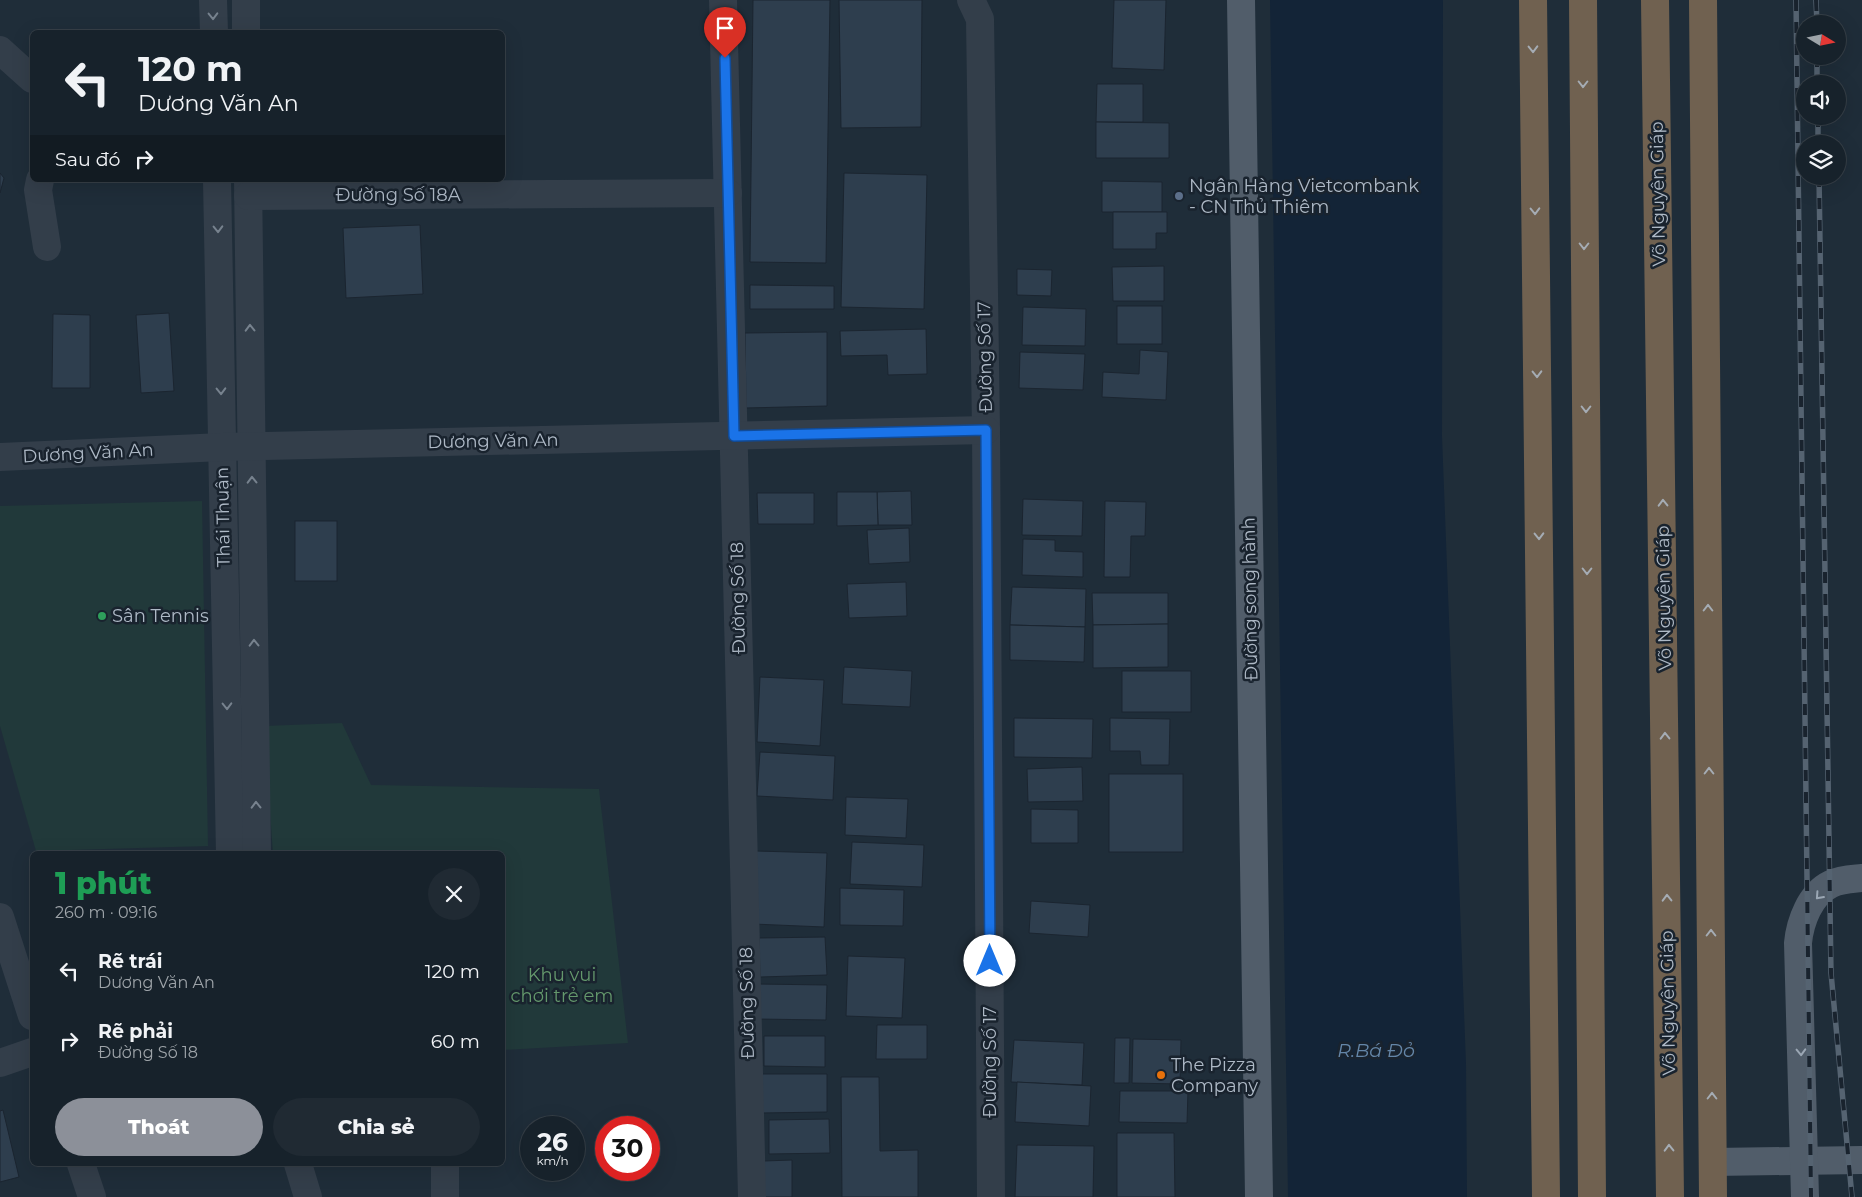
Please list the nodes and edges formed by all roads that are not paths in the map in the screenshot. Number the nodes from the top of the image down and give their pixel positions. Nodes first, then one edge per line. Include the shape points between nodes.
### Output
1 (213, 0) edge
2 (246, 0) edge
3 (723, 0) edge
4 (971, 0) edge
5 (1241, 0) edge
6 (1533, 0) edge
7 (1583, 0) edge
8 (1655, 0) edge
9 (1703, 0) edge
10 (214, 30) edge
11 (246, 30) edge
12 (0, 50) edge
13 (30, 77) edge
14 (40, 182) edge
15 (217, 182) edge
16 (248, 188) edge
17 (728, 193) junction
18 (47, 248) dead end
19 (986, 430) junction
20 (734, 436) junction
21 (222, 447) junction
22 (252, 447) junction
23 (0, 457) edge
24 (230, 851) edge
25 (257, 851) edge
26 (1862, 878) edge
27 (0, 917) edge
28 (30, 1010) edge
29 (30, 1053) edge
30 (0, 1063) edge
31 (1862, 1160) edge
32 (1805, 1161) junction
33 (1713, 1162) junction
34 (82, 1166) edge
35 (299, 1166) edge
36 (445, 1166) edge
37 (92, 1197) edge
38 (308, 1197) edge
39 (445, 1197) edge
40 (752, 1197) edge
41 (991, 1197) edge
42 (1259, 1197) edge
43 (1546, 1197) edge
44 (1592, 1197) edge
45 (1670, 1197) edge
46 (1713, 1197) edge
47 (1805, 1197) edge

1 -> 10 street
2 - 11 street
3 - 17 street, Đường Số 18
4 - 19 street, Đường Số 17 via 980,19
5 - 42 main road, Đường song hành
6 -> 43 highway
7 -> 44 highway
45 -> 8 highway, Võ Nguyên Giáp
33 -> 9 highway
12 - 13 street
14 - 18 street
15 -> 21 street, Thái Thuận
16 - 17 street, Đường Số 18A
22 -> 16 street, Thái Thuận
17 - 20 street, Đường Số 18
19 - 20 street, Dương Văn An
19 - 41 street, Đường Số 17
20 - 22 street, Dương Văn An
20 - 40 street, Đường Số 18
21 - 22 street, Dương Văn An
21 - 23 street, Dương Văn An
21 -> 24 street, Thái Thuận
25 -> 22 street, Thái Thuận
26 -> 32 main road via 1830,884 1808,908 1800,926
27 - 28 street
29 - 30 street
31 - 32 main road
32 - 33 main road
32 - 47 main road
33 - 46 highway
34 - 37 street
35 - 38 street
36 - 39 street

